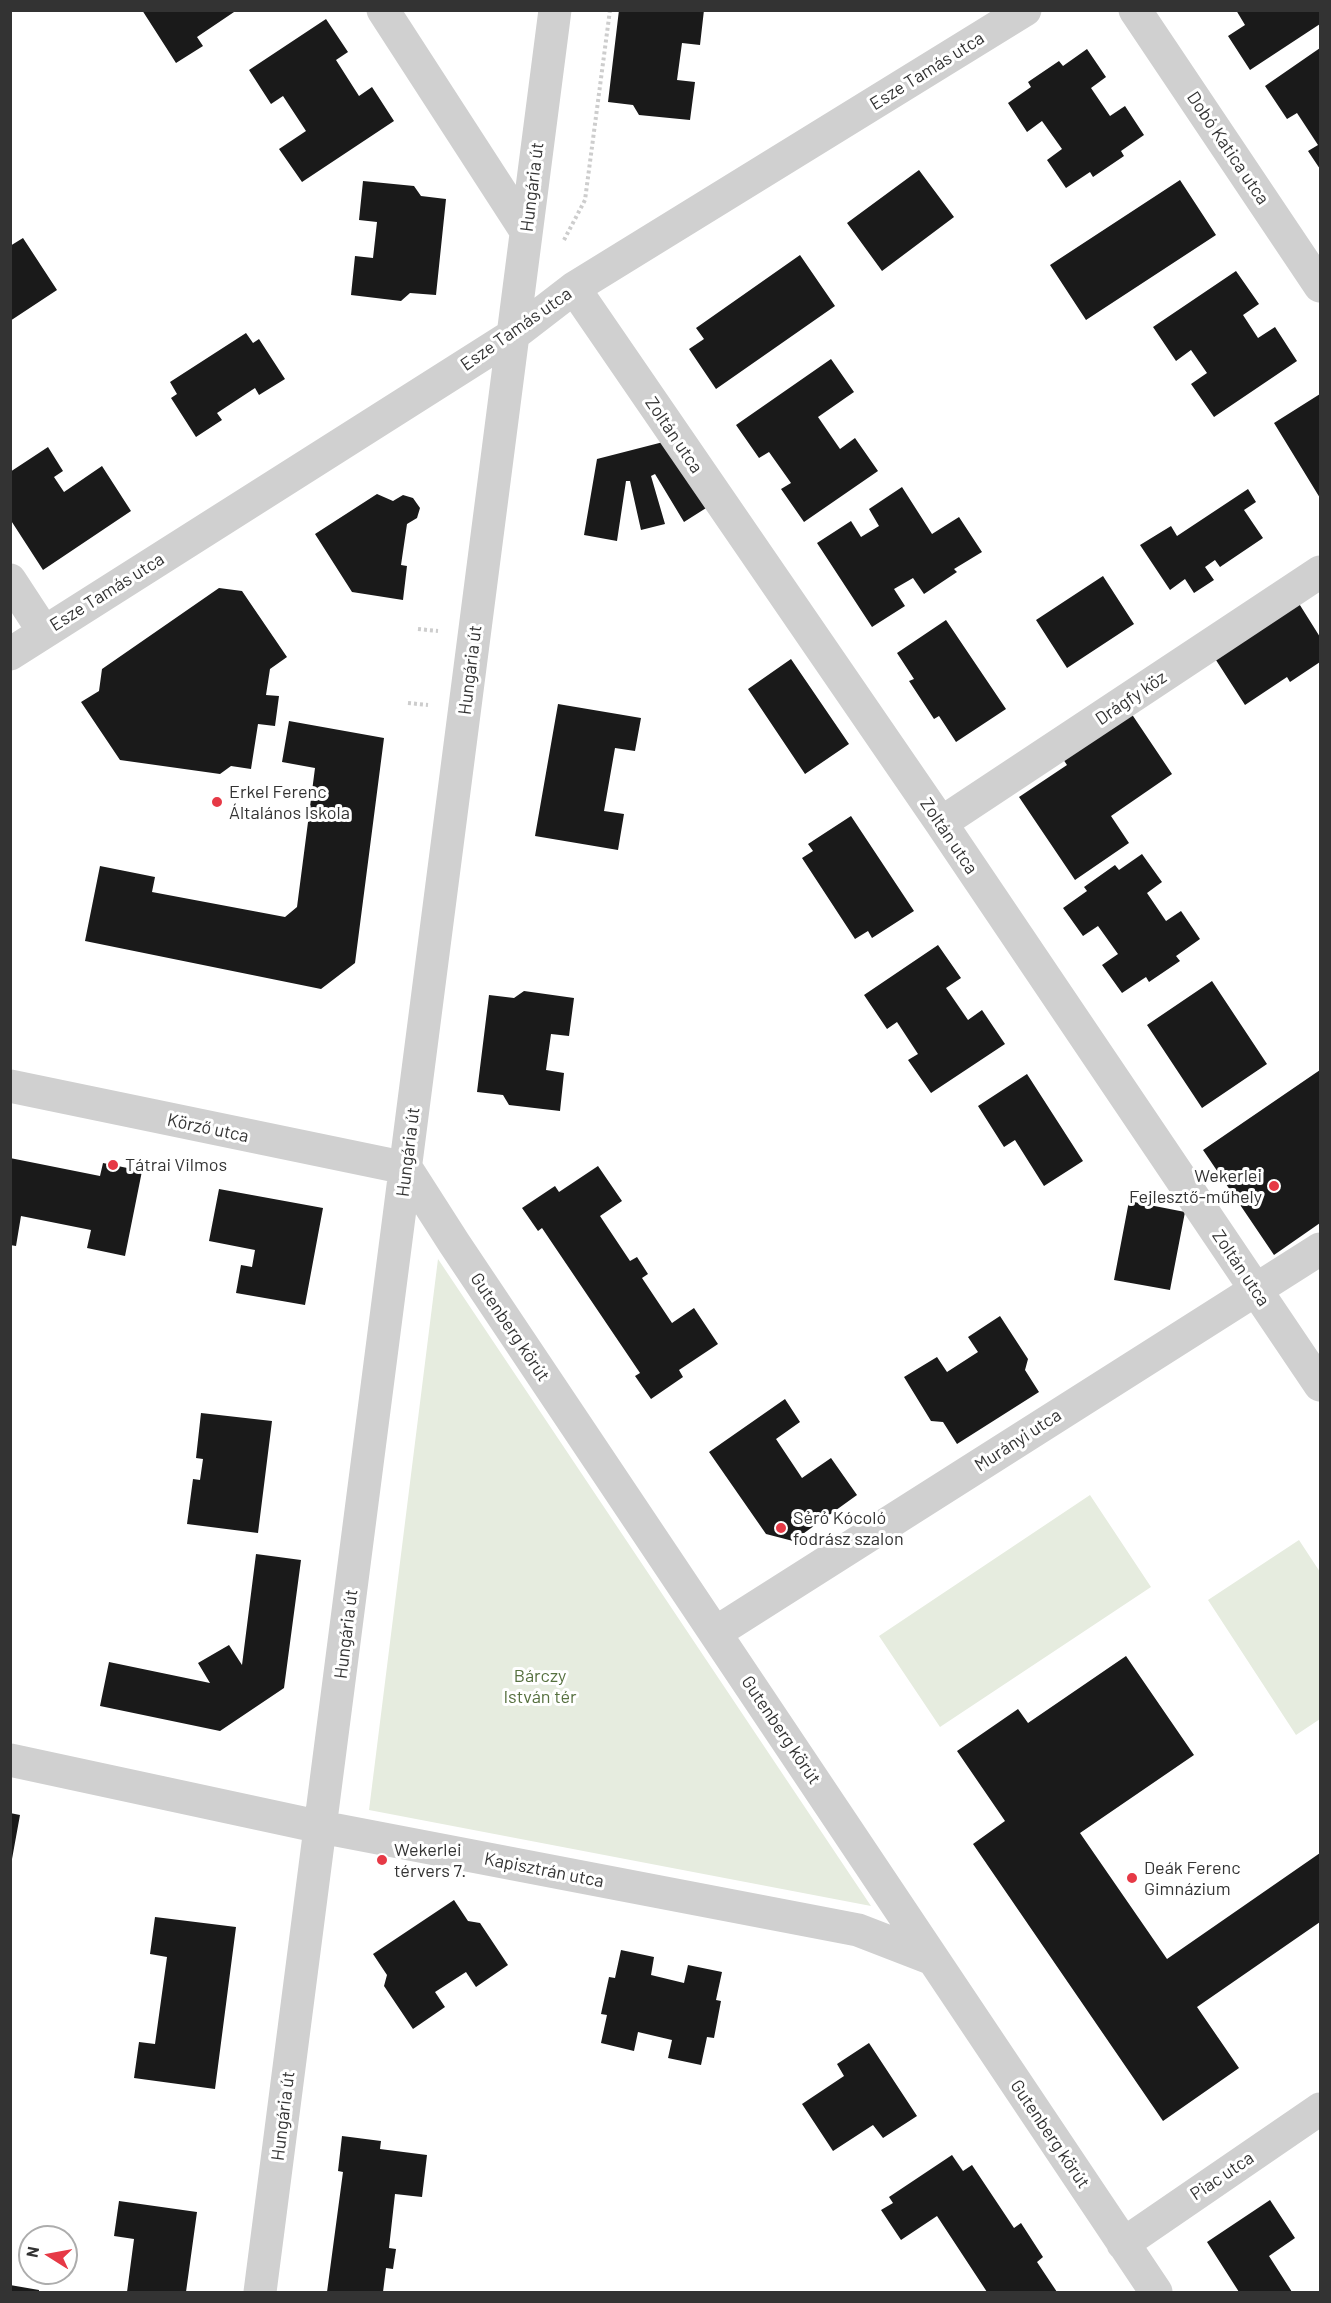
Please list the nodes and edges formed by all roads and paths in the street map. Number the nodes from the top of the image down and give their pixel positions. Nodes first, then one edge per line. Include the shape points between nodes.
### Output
1 (383, 10) edge
2 (555, 10) edge
3 (610, 10) edge
4 (1025, 10) edge
5 (1135, 10) edge
6 (585, 200) dead end
7 (526, 231) junction
8 (1320, 286) edge
9 (574, 288) junction
10 (513, 336) junction
11 (1320, 572) edge
12 (10, 580) edge
13 (44, 632) junction
14 (10, 654) edge
15 (941, 824) junction
16 (10, 1086) edge
17 (406, 1168) junction
18 (1320, 1249) edge
19 (1255, 1289) junction
20 (1320, 1385) edge
21 (715, 1633) junction
22 (10, 1760) edge
23 (321, 1827) junction
24 (933, 1959) junction
25 (1320, 2109) edge
26 (1124, 2244) junction
27 (260, 2292) edge
28 (1156, 2292) edge

1 - 7 street
2 - 7 street, Hungária út
3 - 6 path
4 - 9 street, Esze Tamás utca
5 - 8 street, Dobó Katica utca
7 - 10 street, Hungária út
9 - 10 street, Esze Tamás utca
9 - 15 street, Zoltán utca
10 - 13 street, Esze Tamás utca
10 - 17 street, Hungária út
11 - 15 street, Drágfy köz
12 - 13 street
13 - 14 street, Esze Tamás utca
15 - 19 street, Zoltán utca
16 - 17 street, Körző utca
17 - 21 street, Gutenberg körút
17 - 23 street, Hungária út
18 - 19 street, Murányi utca
19 - 20 street, Zoltán utca
19 - 21 street, Murányi utca
21 - 24 street, Gutenberg körút
22 - 23 street, Kapisztrán utca
23 - 24 street, Kapisztrán utca via 858,1930
23 - 27 street, Hungária út
24 - 26 street, Gutenberg körút
25 - 26 street, Piac utca
26 - 28 street, Gutenberg körút

